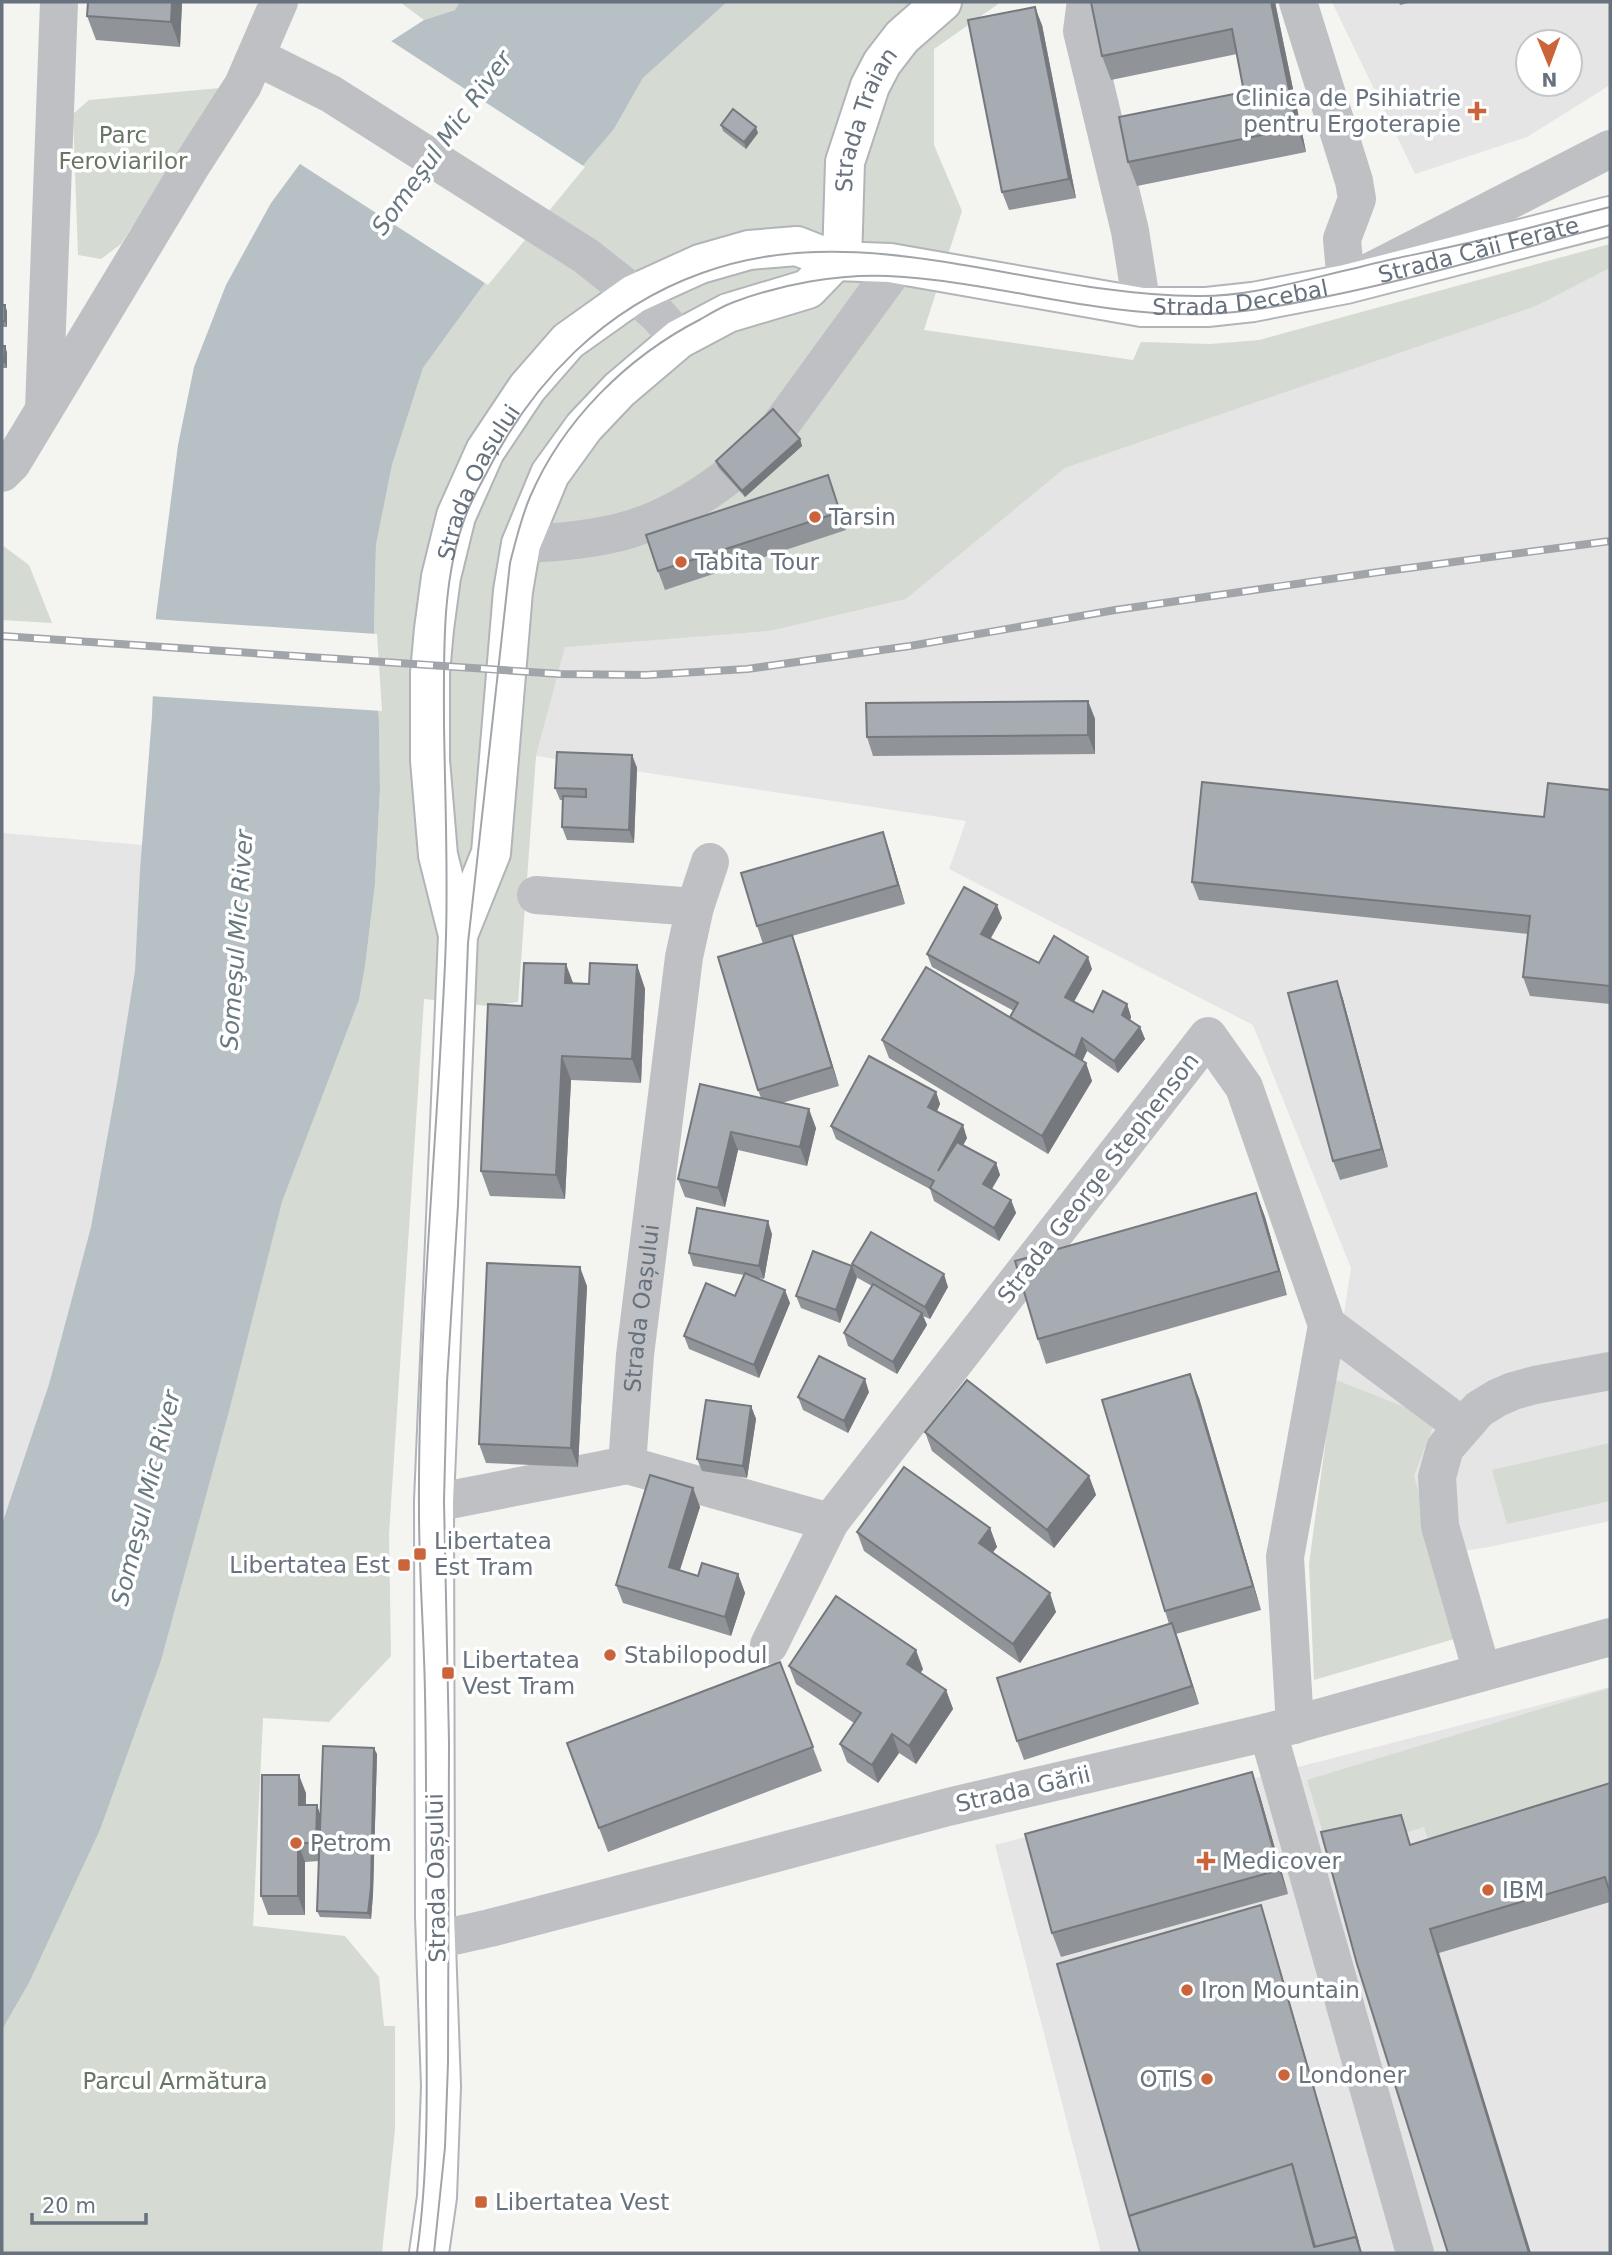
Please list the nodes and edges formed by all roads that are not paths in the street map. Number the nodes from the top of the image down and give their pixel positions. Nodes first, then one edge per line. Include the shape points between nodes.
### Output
1 (59, 2) edge
2 (279, 2) edge
3 (942, 2) edge
4 (1093, 2) edge
5 (1298, 2) edge
6 (257, 57) junction
7 (1610, 149) edge
8 (1610, 216) edge
9 (838, 261) junction
10 (890, 262) junction
11 (48, 280) junction
12 (1346, 284) junction
13 (116, 292) junction
14 (634, 294) junction
15 (1142, 307) junction
16 (679, 339) junction
17 (44, 411) junction
18 (782, 423) edge
19 (2, 473) edge
20 (727, 477) edge
21 (521, 544) junction
22 (710, 862) dead end
23 (536, 895) dead end
24 (695, 907) junction
25 (458, 936) junction
26 (1327, 1325) junction
27 (1610, 1371) edge
28 (1462, 1426) junction
29 (627, 1465) junction
30 (434, 1501) junction
31 (830, 1522) junction
32 (1610, 1637) edge
33 (769, 1646) dead end
34 (1482, 1672) junction
35 (1281, 1729) junction
36 (445, 1938) junction
37 (429, 2253) edge
38 (1415, 2253) edge

1 - 11 street
2 - 6 street
3 - 9 main road, Strada Traian via 902,37 870,86 845,162
4 - 15 street via 1085,8 1082,32 1130,230
5 - 12 street via 1354,181 1357,199 1342,239
6 - 13 street
6 - 14 street via 331,94 586,256
7 - 12 street, Strada Decebal
8 - 12 main road, Strada Căii Ferate
9 - 10 main road, Strada Decebal
9 - 14 main road, Strada Oașului via 797,246 749,250 700,264
9 - 16 main road, Strada Oașului via 808,289 728,313
10 - 15 main road, Strada Decebal
10 - 18 street via 889,276
11 - 13 street via 70,293 92,297
11 - 17 street
12 - 15 main road, Strada Decebal via 1253,302
13 - 17 street
14 - 16 street
14 - 25 main road, Strada Oașului via 568,341 527,388 485,451 456,516 440,576 434,628 430,747 438,855
16 - 21 main road, Strada Oașului via 584,427 550,474
17 - 19 street
20 - 21 street via 689,505 646,526 616,534
21 - 25 main road, Strada Oașului via 491,853
22 - 24 street, Strada Oașului
23 - 24 street
24 - 29 street, Strada Oașului via 684,957 635,1355
25 - 30 main road, Strada Oașului
26 - 28 street
26 - 31 street, Strada George Stephenson via 1244,1087 1208,1036
26 - 35 street, Strada George Stephenson via 1285,1557
27 - 28 street via 1513,1391 1479,1409
28 - 34 street via 1446,1448 1437,1477 1437,1499 1440,1526
29 - 30 street
29 - 31 street
30 - 36 main road, Strada Oașului
31 - 33 street, Strada George Stephenson
32 - 34 street, Strada Gării
34 - 35 street, Strada Gării
35 - 36 street, Strada Gării via 948,1807
35 - 38 street, Strada George Stephenson
36 - 37 main road, Strada Oașului via 441,2132

